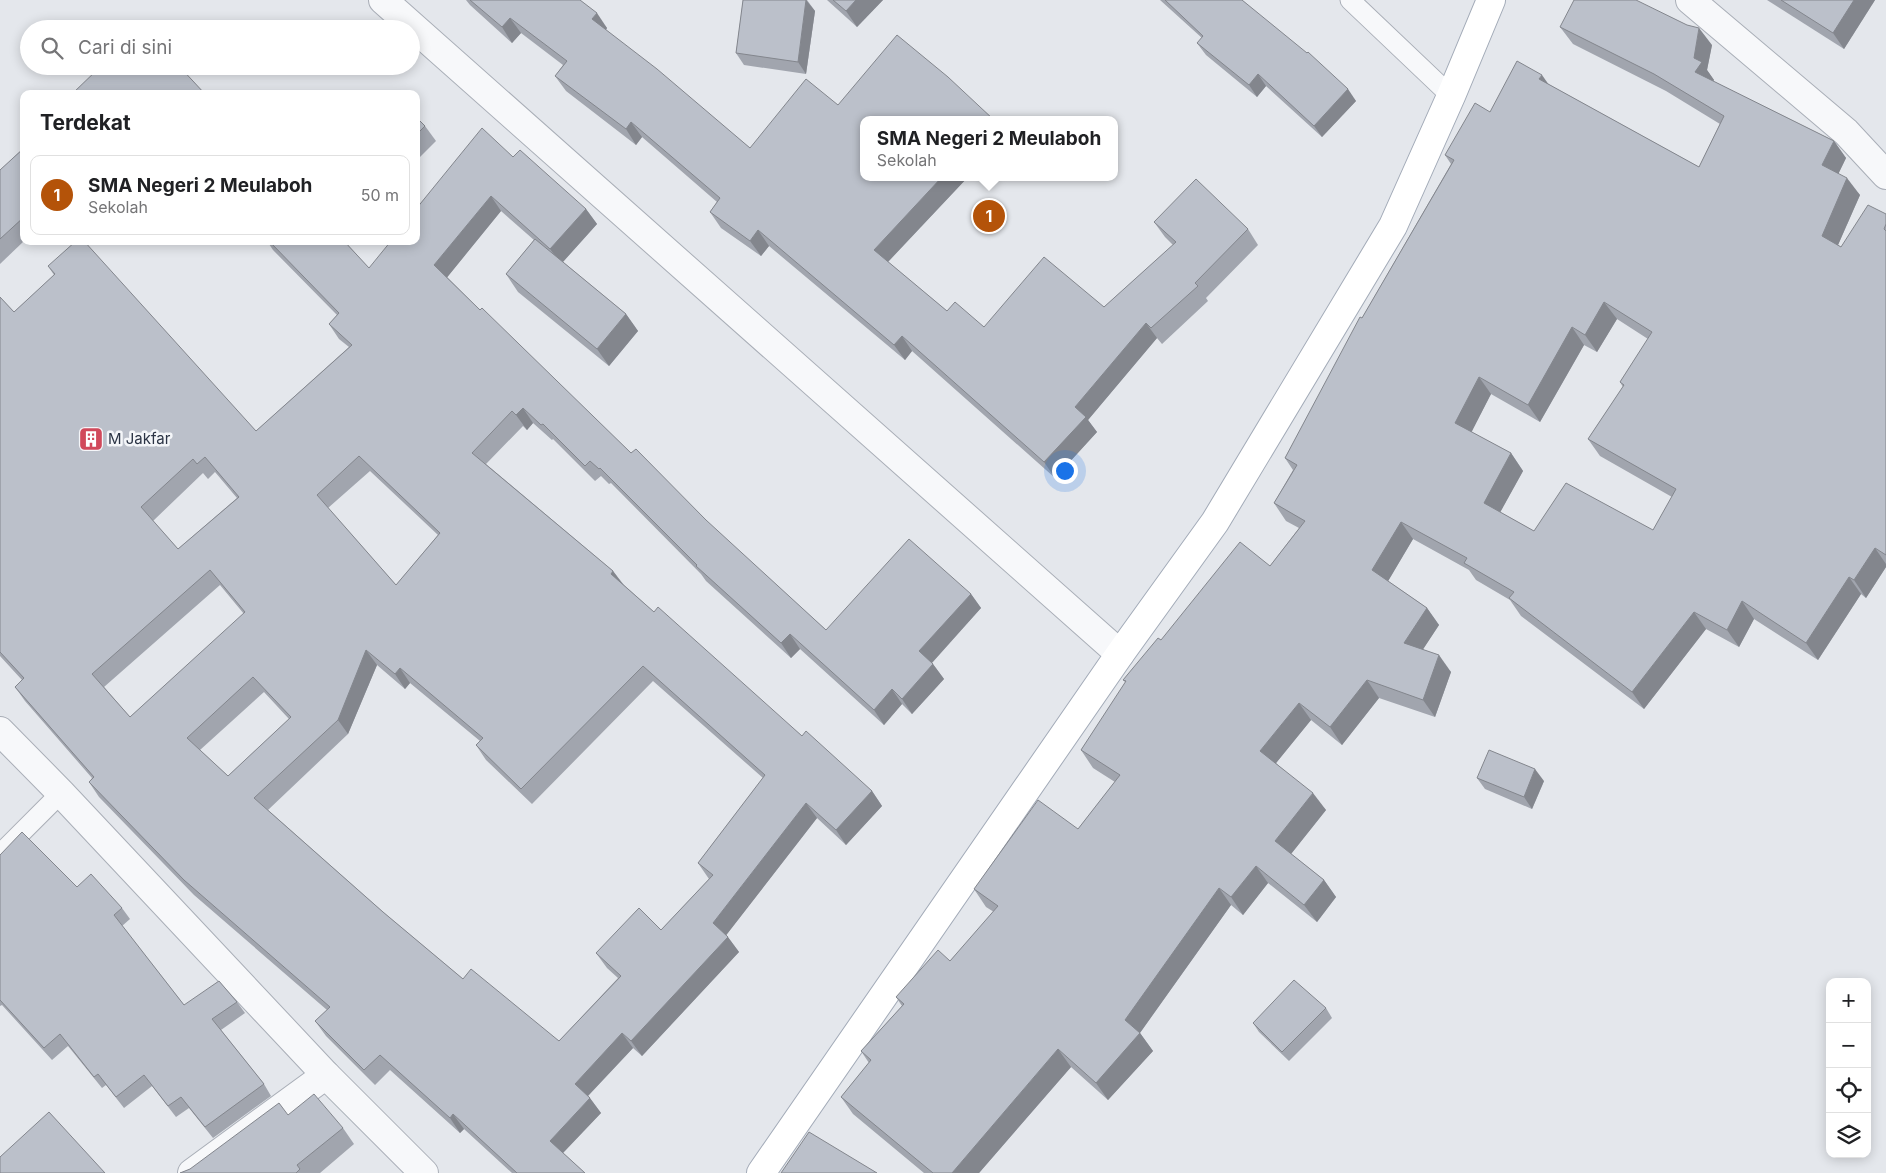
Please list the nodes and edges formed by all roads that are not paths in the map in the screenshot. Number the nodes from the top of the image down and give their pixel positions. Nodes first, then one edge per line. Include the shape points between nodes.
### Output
1 (383, 0) edge
2 (1350, 0) edge
3 (1491, 0) edge
4 (1690, 0) edge
5 (406, 20) edge
6 (420, 33) edge
7 (1451, 96) junction
8 (1886, 175) edge
9 (1120, 654) junction
10 (0, 731) edge
11 (61, 793) junction
12 (0, 854) edge
13 (326, 1075) junction
14 (192, 1173) edge
15 (424, 1173) edge
16 (761, 1173) edge

1 - 5 street
2 - 7 lane
3 - 7 main road
4 - 8 street via 1846,132
6 - 9 street
7 - 9 main road via 1388,234 1215,522
9 - 16 main road
10 - 11 street
11 - 12 lane
11 - 13 street
13 - 14 street
13 - 15 street

